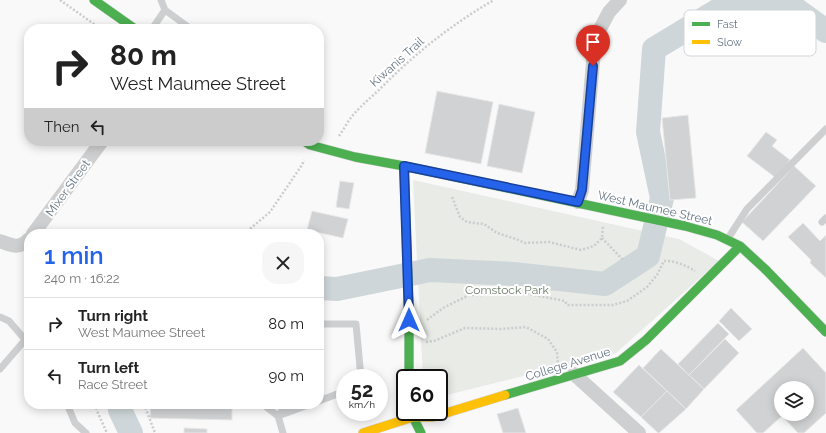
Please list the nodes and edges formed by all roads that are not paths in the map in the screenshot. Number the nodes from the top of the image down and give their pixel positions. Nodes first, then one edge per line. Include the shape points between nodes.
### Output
1 (161, 0) edge
2 (620, 0) edge
3 (99, 1) edge
4 (165, 10) junction
5 (129, 24) edge
6 (155, 24) edge
7 (185, 24) edge
8 (826, 129) edge
9 (98, 146) edge
10 (317, 146) edge
11 (404, 166) junction
12 (578, 202) junction
13 (37, 229) edge
14 (727, 240) junction
15 (0, 241) edge
16 (24, 244) edge
17 (740, 246) junction
18 (0, 317) edge
19 (324, 324) edge
20 (826, 332) edge
21 (24, 338) edge
22 (24, 345) edge
23 (0, 369) edge
24 (361, 369) edge
25 (409, 369) edge
26 (574, 374) junction
27 (336, 394) edge
28 (324, 399) edge
29 (69, 409) edge
30 (269, 409) edge
31 (283, 409) edge
32 (297, 409) edge
33 (448, 412) edge
34 (278, 416) junction
35 (396, 421) edge
36 (416, 421) edge
37 (86, 433) edge
38 (283, 433) edge
39 (363, 433) edge
40 (421, 433) edge
41 (639, 433) edge

1 - 4 lane
2 - 12 street via 609,12 600,29 594,50 582,190
3 - 5 street
4 - 6 lane
4 - 7 lane
8 - 14 lane via 747,209
9 - 13 street, Mixer Street
10 - 11 street, West Maumee Street via 355,157
11 - 12 street, West Maumee Street
11 - 25 street
12 - 14 street, West Maumee Street via 685,226
14 - 17 street, West Maumee Street
15 - 16 street via 14,246
17 - 20 street, West Maumee Street
17 - 26 street, College Avenue via 636,349 620,361
18 - 21 lane via 9,321
19 - 24 lane via 356,324
22 - 23 lane
26 - 33 street, College Avenue
26 - 41 street
27 - 28 lane
29 - 37 lane via 75,423
30 - 34 lane
31 - 34 lane
32 - 34 lane
34 - 38 lane
35 - 39 street, College Avenue
36 - 40 street

